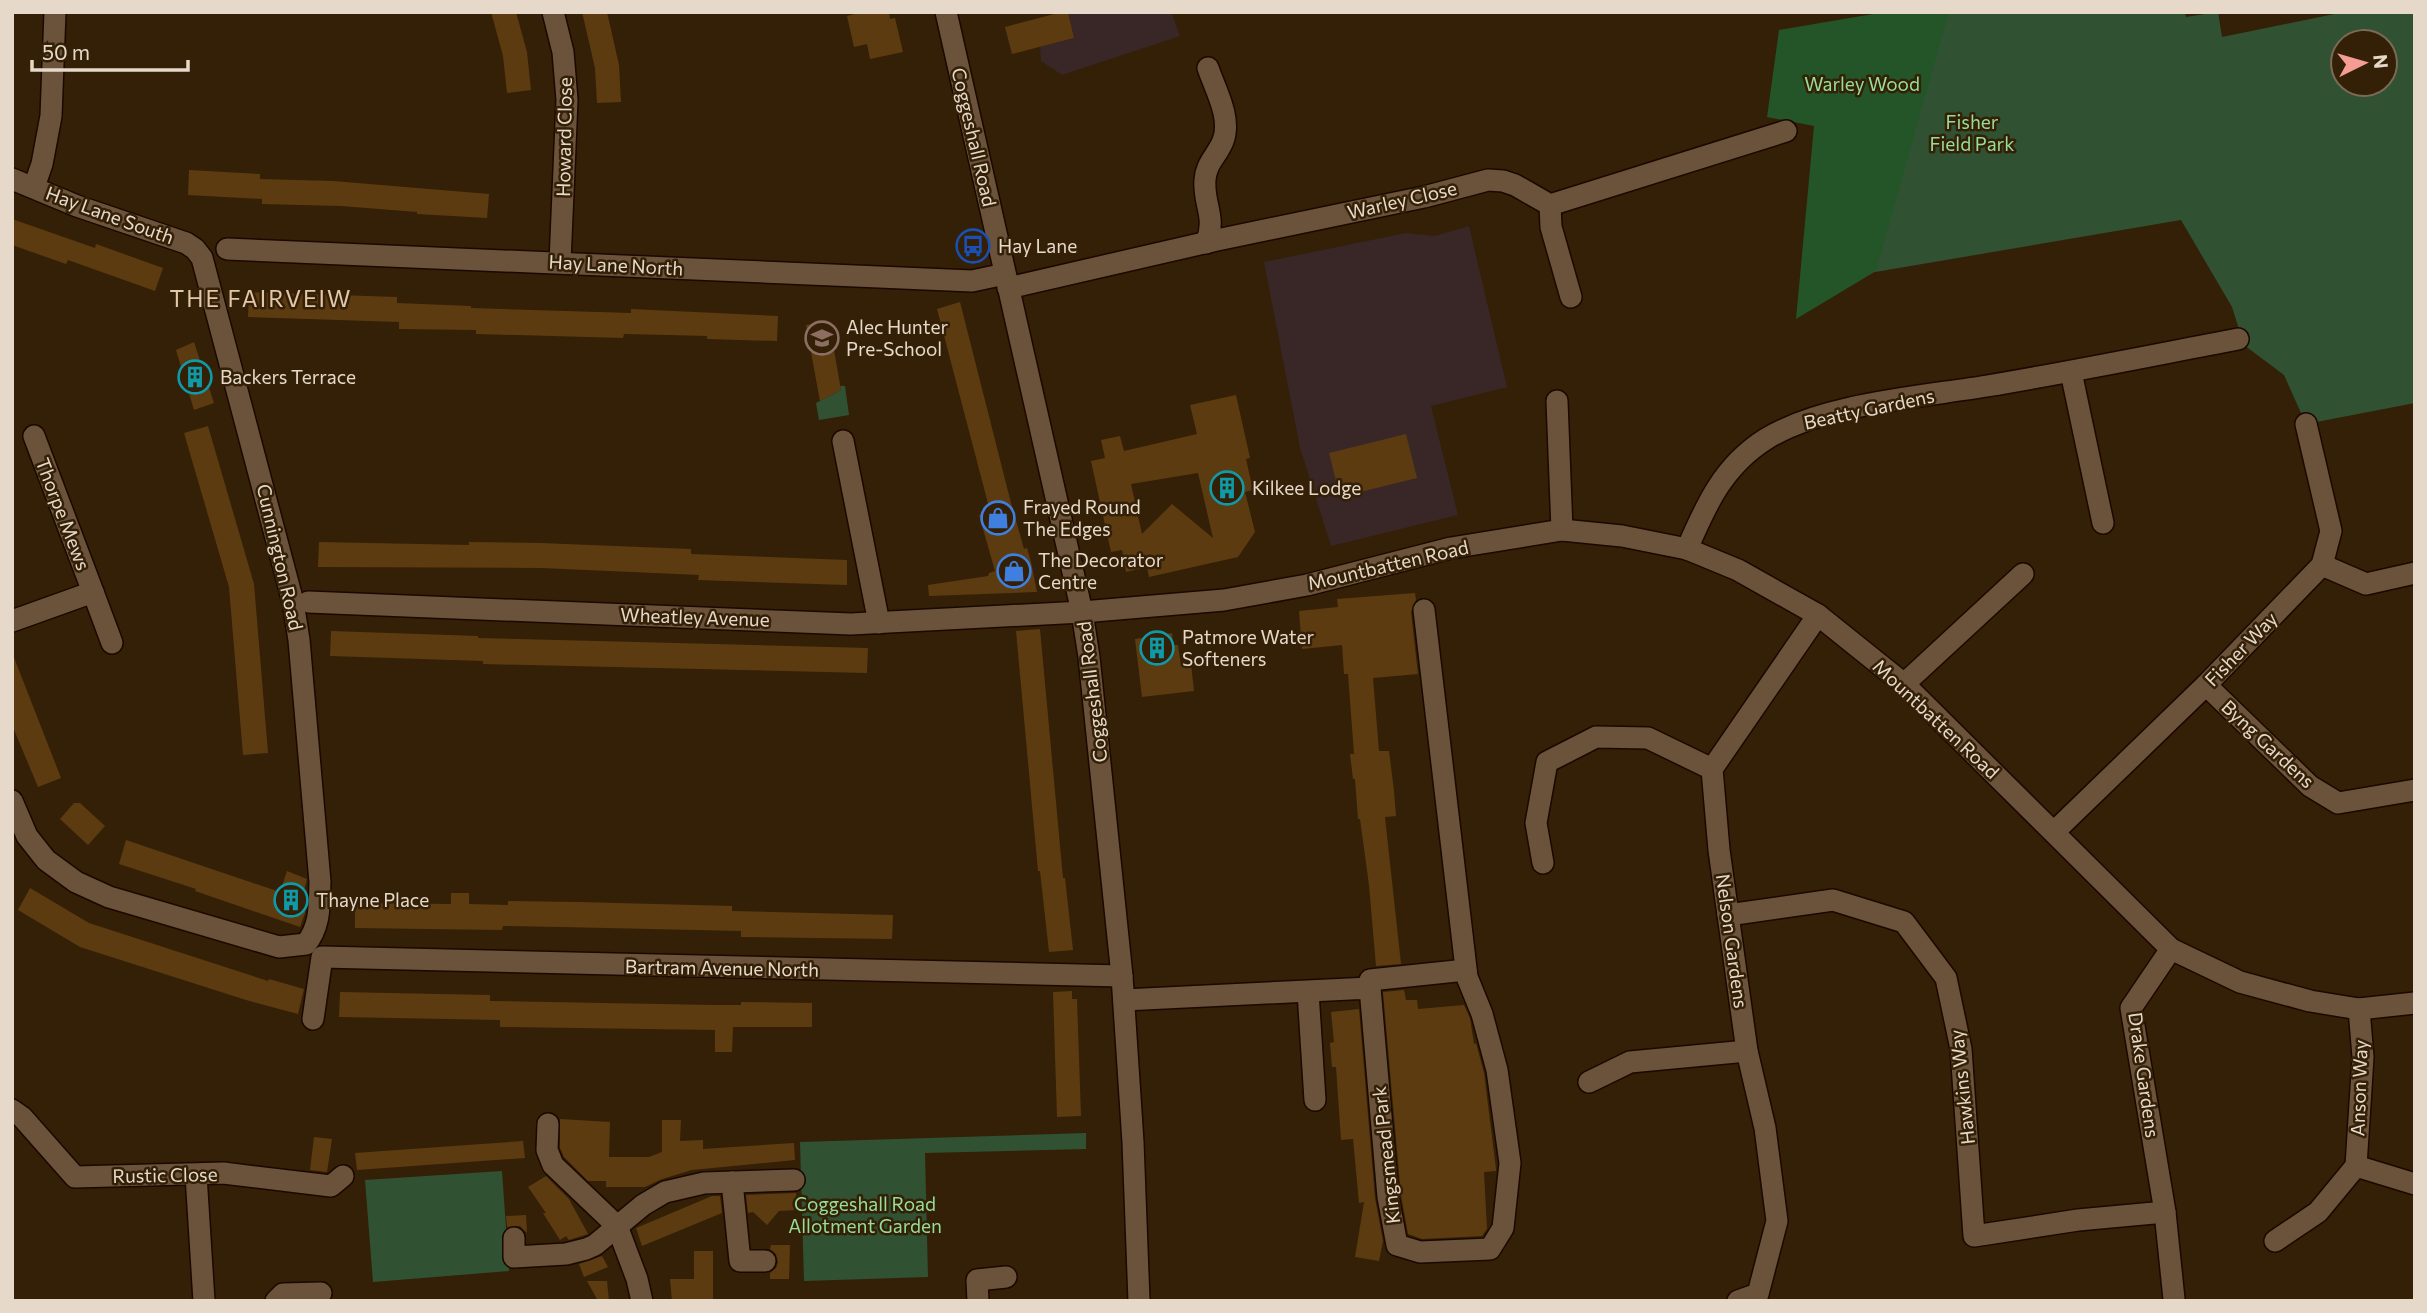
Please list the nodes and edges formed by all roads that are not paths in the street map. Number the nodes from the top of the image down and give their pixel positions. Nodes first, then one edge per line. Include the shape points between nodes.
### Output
1 (55, 12) edge
2 (553, 12) edge
3 (946, 12) edge
4 (1208, 68) dead end
5 (1786, 131) dead end
6 (12, 179) edge
7 (33, 187) junction
8 (1550, 205) junction
9 (1206, 243) junction
10 (227, 248) dead end
11 (202, 258) joint
12 (560, 262) junction
13 (1007, 281) junction
14 (1572, 297) dead end
15 (2238, 339) dead end
16 (2071, 372) junction
17 (1557, 401) dead end
18 (2306, 424) dead end
19 (34, 436) dead end
20 (844, 440) dead end
21 (2103, 523) dead end
22 (1562, 530) junction
23 (1687, 549) junction
24 (2322, 565) junction
25 (2415, 573) edge
26 (2023, 574) dead end
27 (93, 593) junction
28 (308, 602) dead end
29 (1424, 610) dead end
30 (1082, 612) junction
31 (1818, 615) junction
32 (12, 621) edge
33 (878, 622) junction
34 (112, 643) dead end
35 (1904, 684) junction
36 (2206, 685) junction
37 (1712, 769) junction
38 (2415, 790) edge
39 (12, 801) edge
40 (2054, 832) junction
41 (1543, 863) dead end
42 (1728, 915) junction
43 (2171, 949) junction
44 (314, 951) junction
45 (1466, 970) junction
46 (1122, 976) junction
47 (1370, 979) dead end
48 (1308, 992) junction
49 (1124, 1000) junction
50 (2415, 1003) edge
51 (2359, 1009) junction
52 (313, 1018) dead end
53 (1747, 1051) junction
54 (1589, 1082) dead end
55 (1315, 1100) dead end
56 (12, 1110) edge
57 (548, 1124) dead end
58 (2356, 1167) junction
59 (196, 1175) junction
60 (343, 1176) dead end
61 (794, 1180) dead end
62 (732, 1182) junction
63 (2415, 1184) edge
64 (2165, 1212) junction
65 (617, 1226) junction
66 (514, 1238) dead end
67 (2275, 1241) dead end
68 (765, 1261) dead end
69 (1006, 1278) dead end
70 (321, 1293) dead end
71 (1757, 1299) edge
72 (2174, 1299) dead end
73 (204, 1301) edge
74 (275, 1301) edge
75 (642, 1301) edge
76 (978, 1301) edge
77 (1139, 1301) edge

1 - 7 street via 51,116
2 - 12 street, Howard Close via 566,87
3 - 13 street, Coggeshall Road
4 - 9 street via 1225,118 1223,141 1207,165 1205,183 1212,223
5 - 8 street
6 - 7 street, Hay Lane South
7 - 11 street, Hay Lane South via 186,243
8 - 9 street, Warley Close via 1515,185 1488,180
8 - 14 street via 1551,226
9 - 13 street, Warley Close
10 - 12 street, Hay Lane North
11 - 44 street, Cunnington Road via 295,615 320,882
12 - 13 street, Hay Lane North
13 - 30 street, Coggeshall Road
15 - 16 street, Beatty Gardens
16 - 21 street
16 - 23 street, Beatty Gardens via 1808,418 1765,439 1729,468
17 - 22 street
18 - 24 street, Fisher Way via 2331,531
19 - 27 street, Thorpe Mews
20 - 33 street
22 - 23 street, Mountbatten Road
22 - 30 street, Mountbatten Road via 1451,548 1307,585 1224,600
23 - 31 street, Mountbatten Road via 1738,570
24 - 25 street via 2366,584
24 - 36 street, Fisher Way
26 - 35 street
27 - 32 street, Thorpe Mews
27 - 34 street, Thorpe Mews
28 - 33 street, Wheatley Avenue
29 - 45 street, Kingsmead Park
30 - 33 street, Wheatley Avenue
30 - 46 street, Coggeshall Road
31 - 35 street, Mountbatten Road
31 - 37 street
35 - 40 street, Mountbatten Road
36 - 38 street, Byng Gardens via 2310,786 2338,803
36 - 40 street, Fisher Way
37 - 41 street via 1648,738 1596,737 1547,762 1536,823
37 - 42 street, Nelson Gardens
39 - 44 street, Bartram Avenue North via 27,836 46,860 76,882 109,897 279,947
40 - 43 street, Mountbatten Road
42 - 53 street, Nelson Gardens
42 - 64 street, Hawkins Way via 1833,900 1904,922 1946,978 1961,1049 1974,1236
43 - 51 street, Mountbatten Road via 2240,982
43 - 64 street, Drake Gardens via 2131,1009
44 - 46 street, Bartram Avenue North
44 - 52 street, Cunnington Road
45 - 47 street
45 - 48 street, Kingsmead Park via 1497,1070 1510,1163 1503,1228 1490,1249 1420,1252 1397,1245 1388,1197 1370,988
46 - 49 street, Coggeshall Road
48 - 49 street, Kingsmead Park
48 - 55 street
49 - 77 street, Coggeshall Road
50 - 51 street, Mountbatten Road
51 - 58 street, Anson Way via 2362,1058
53 - 54 street via 1630,1062
53 - 71 street, Nelson Gardens via 1766,1128 1777,1221
56 - 59 street, Rustic Close via 75,1177
57 - 65 street via 547,1150 553,1165
58 - 63 street
58 - 67 street via 2318,1212
59 - 60 street, Rustic Close via 223,1173 331,1186
59 - 73 street
61 - 62 street
62 - 65 street via 666,1192
62 - 68 street via 740,1261
64 - 72 street, Drake Gardens
65 - 66 street via 595,1245 566,1254 514,1257
65 - 75 street
69 - 76 street via 977,1280
70 - 74 street via 283,1294

